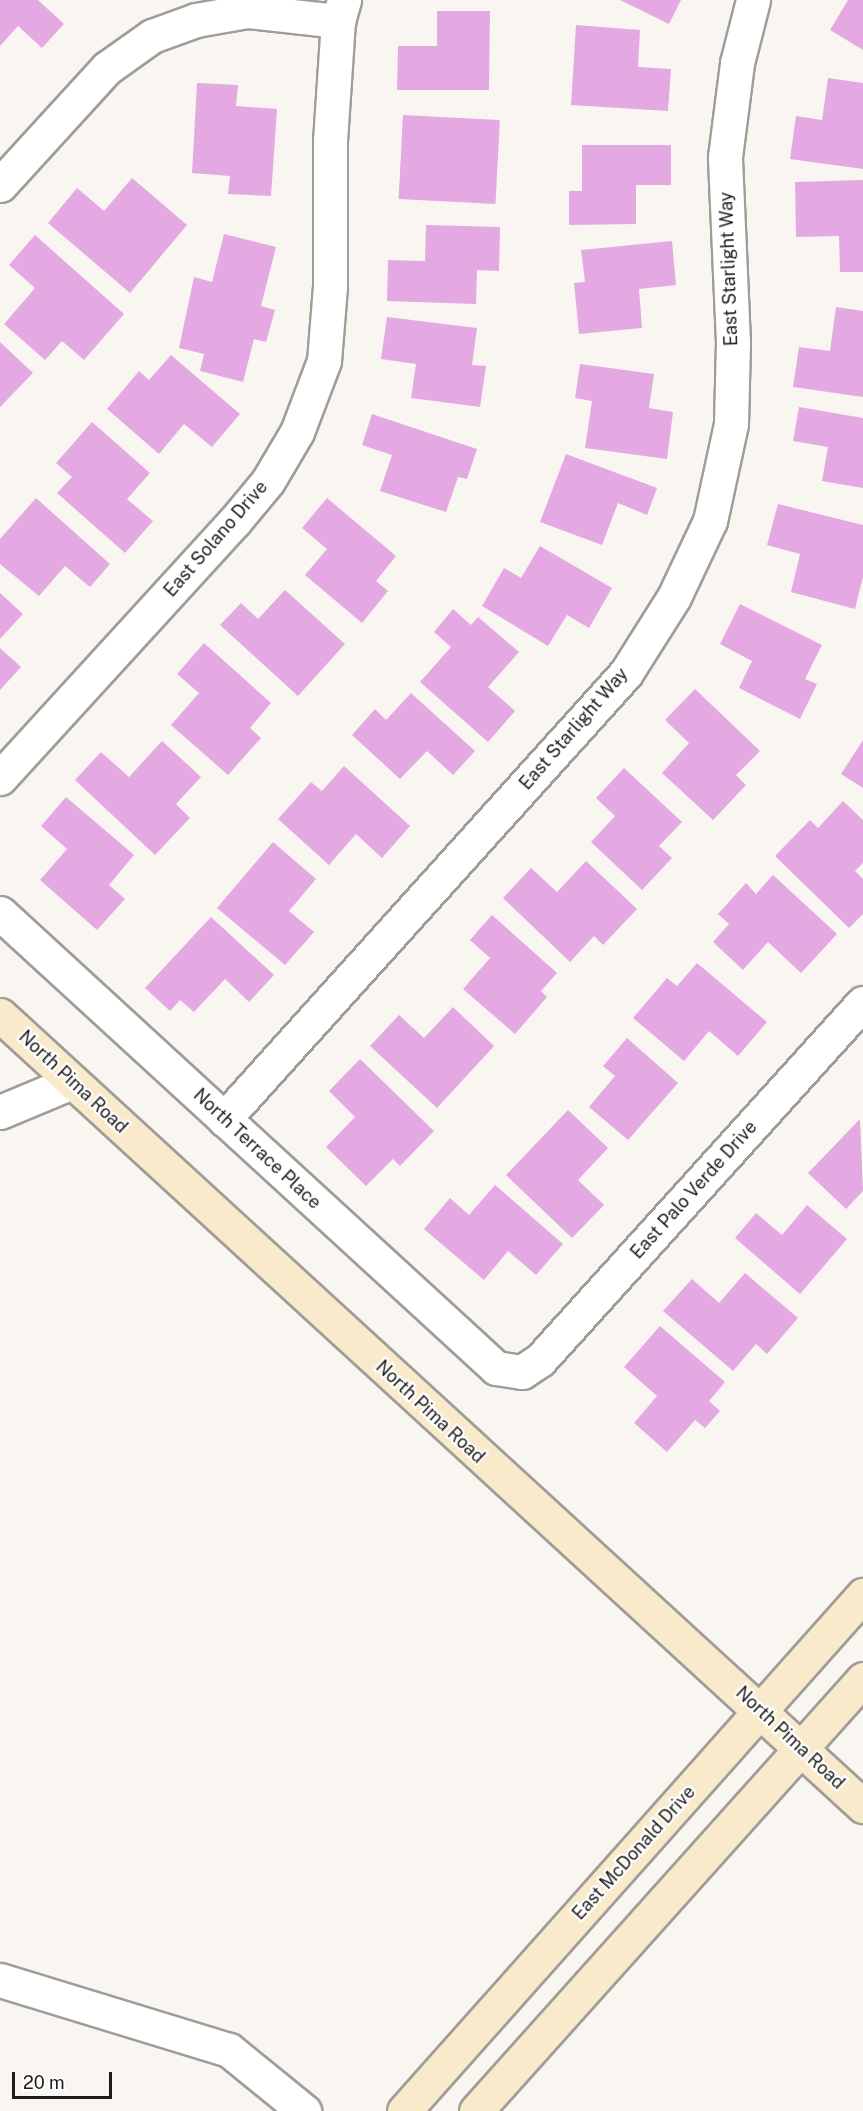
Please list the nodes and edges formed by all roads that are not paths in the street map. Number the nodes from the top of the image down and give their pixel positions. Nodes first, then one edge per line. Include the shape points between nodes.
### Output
1 (753, 0) edge
2 (341, 10) edge
3 (0, 185) edge
4 (0, 778) edge
5 (0, 913) edge
6 (863, 1003) edge
7 (0, 1015) edge
8 (72, 1082) junction
9 (0, 1112) edge
10 (224, 1119) junction
11 (522, 1372) joint
12 (863, 1595) edge
13 (863, 1679) edge
14 (761, 1710) junction
15 (801, 1747) junction
16 (863, 1806) edge
17 (0, 1980) edge
18 (304, 2111) edge
19 (404, 2111) edge
20 (477, 2111) edge

1 - 10 street, East Starlight Way via 737,63 725,157 733,342 731,424 710,521 674,597 626,673
2 - 3 street via 247,11 196,20 152,36 107,68
2 - 4 street, East Solano Drive via 324,361 297,432 268,481 234,522
5 - 10 street, North Terrace Place
6 - 11 street, East Palo Verde Drive via 540,1360
7 - 8 main road, North Pima Road
8 - 9 street
8 - 14 main road, North Pima Road via 490,1468
10 - 11 street, North Terrace Place via 496,1368
12 - 14 main road, East McDonald Drive
13 - 15 main road
14 - 15 main road, North Pima Road
14 - 19 main road, East McDonald Drive
15 - 16 main road, North Pima Road
15 - 20 main road
17 - 18 street via 229,2050

